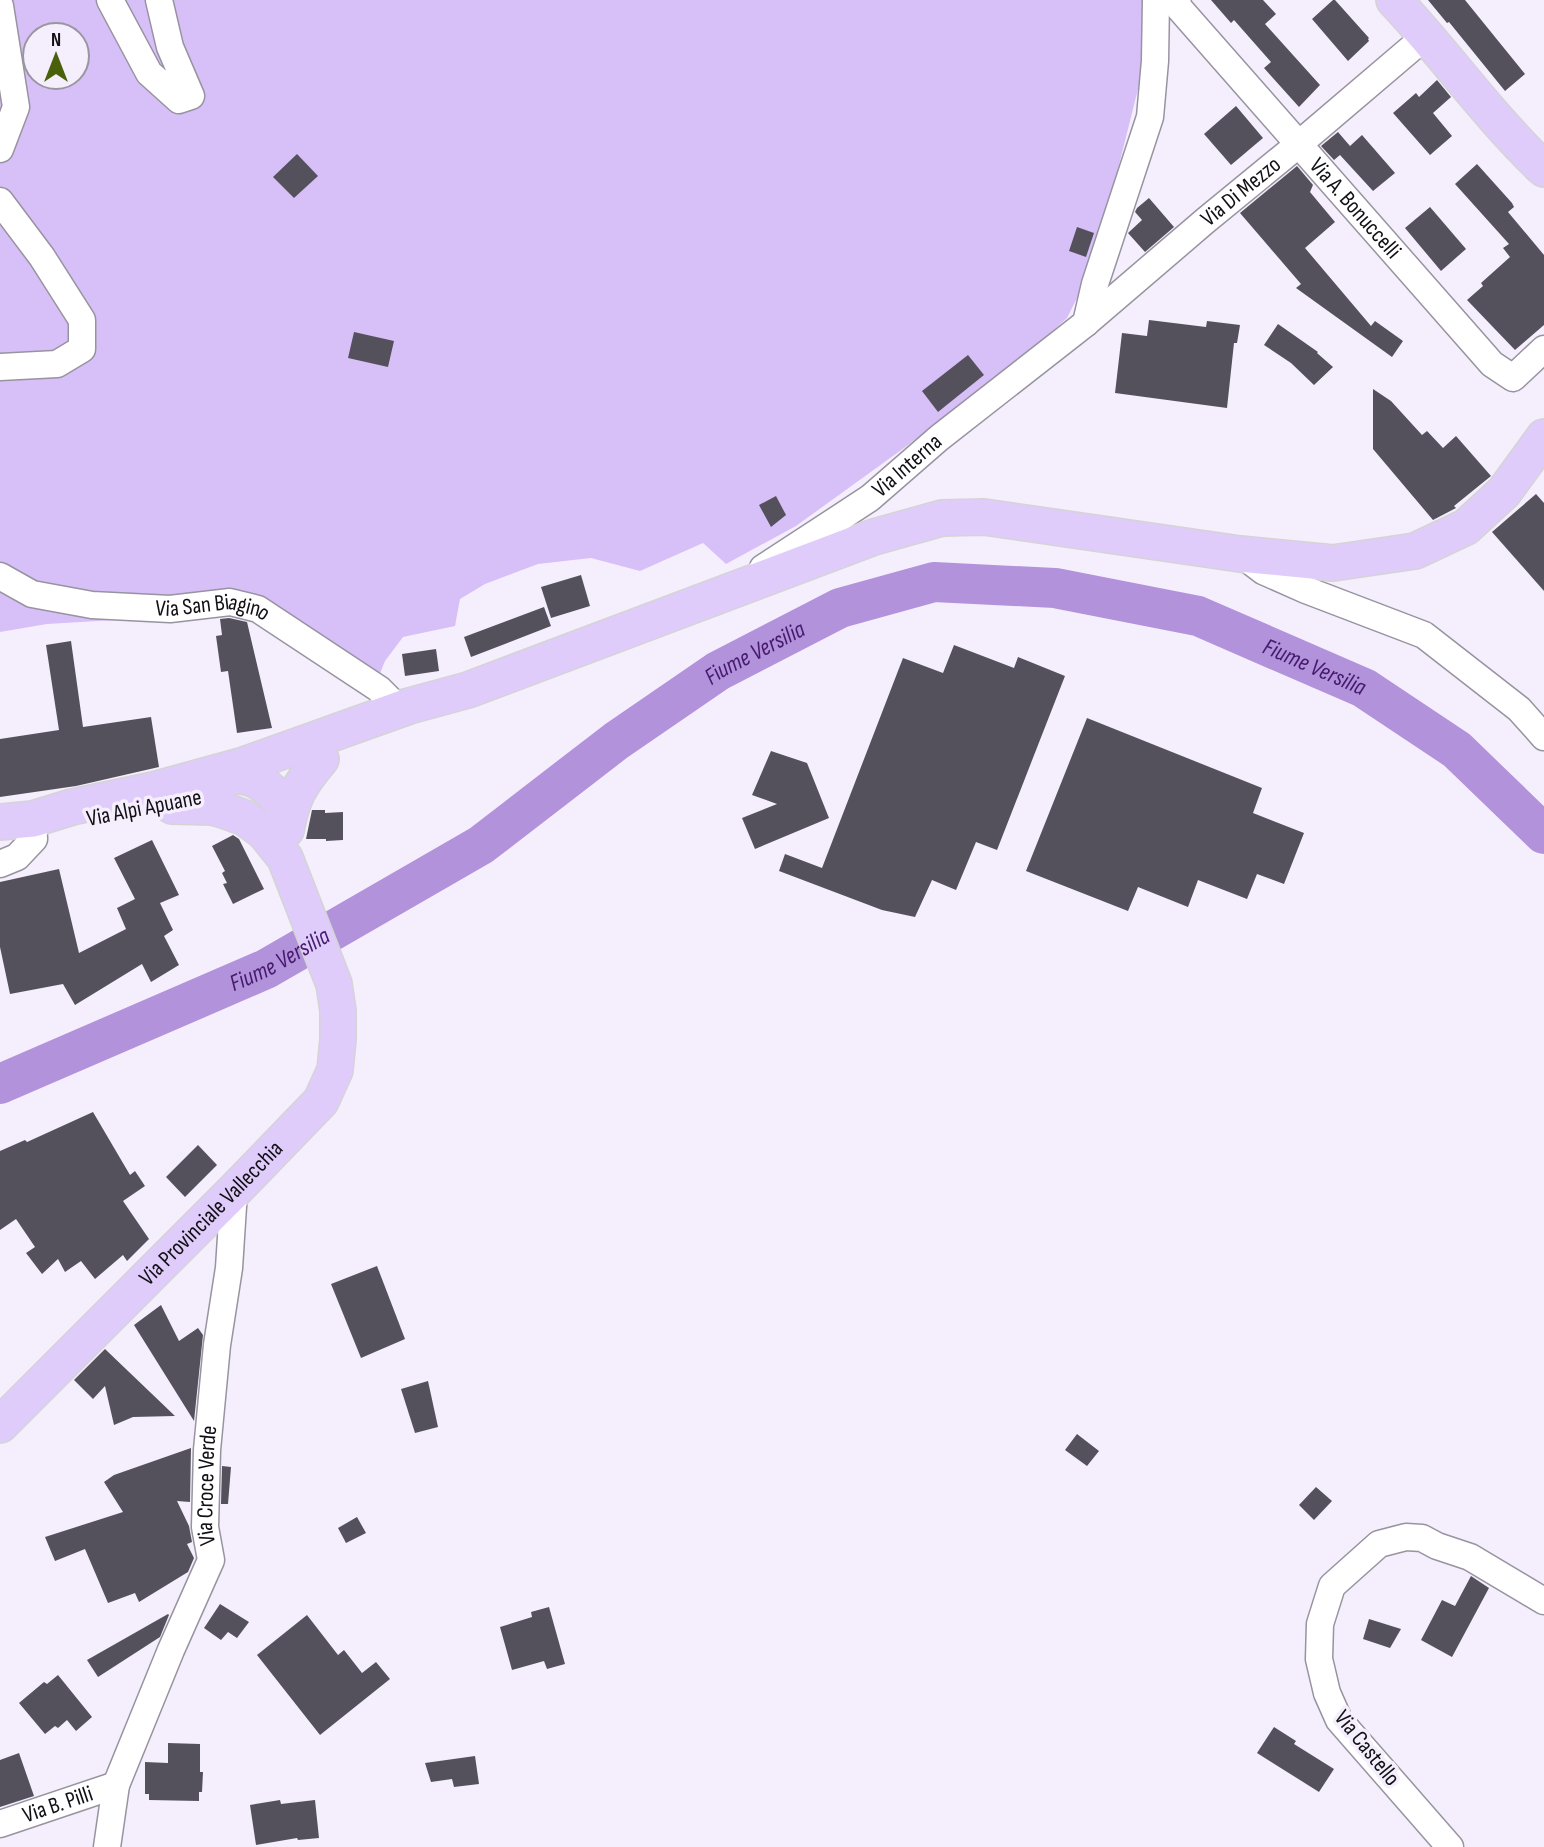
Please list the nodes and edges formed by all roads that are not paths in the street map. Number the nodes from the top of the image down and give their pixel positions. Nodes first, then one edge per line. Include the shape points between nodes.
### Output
1 (110, 0) edge
2 (159, 0) edge
3 (1156, 0) edge
4 (1177, 0) edge
5 (1394, 0) edge
6 (0, 6) edge
7 (1426, 35) junction
8 (1299, 144) junction
9 (0, 149) edge
10 (1544, 169) edge
11 (0, 201) edge
12 (1086, 323) junction
13 (1544, 349) edge
14 (0, 367) edge
15 (1544, 437) edge
16 (1240, 554) junction
17 (0, 576) edge
18 (720, 596) junction
19 (451, 694) junction
20 (398, 709) junction
21 (1544, 737) edge
22 (321, 759) junction
23 (251, 773) junction
24 (164, 798) junction
25 (289, 810) junction
26 (17, 820) edge
27 (252, 823) junction
28 (0, 864) edge
29 (290, 871) junction
30 (234, 1191) junction
31 (0, 1425) edge
32 (1544, 1601) edge
33 (116, 1785) junction
34 (0, 1824) edge
35 (107, 1847) edge
36 (1450, 1847) edge

1 - 2 street via 149,73 179,100 191,96 170,47
3 - 12 street via 1150,117
4 - 8 street, Via A. Bonuccelli via 1179,8
5 - 7 main road
6 - 9 street via 16,107
7 - 8 street, Via Di Mezzo
7 - 10 main road
8 - 12 street, Via Di Mezzo
8 - 13 street, Via A. Bonuccelli via 1492,364 1513,378
11 - 14 street via 82,320 82,349 57,364
12 - 18 street, Via Interna via 870,498
15 - 16 main road via 1504,492 1466,527 1415,551 1334,563
16 - 18 main road via 984,517 942,518 874,537
16 - 21 street via 1274,576 1423,635 1519,709
17 - 20 street, Via San Biagino via 32,594 92,605 170,609 230,602 258,609 379,689
18 - 19 main road
19 - 20 main road
19 - 22 main road, Via Alpi Apuane via 404,726
20 - 23 main road
22 - 23 main road, Via Alpi Apuane
22 - 25 main road via 302,782
23 - 24 main road, Via Alpi Apuane
23 - 25 main road
23 - 27 main road
24 - 26 main road, Via Alpi Apuane via 72,807
24 - 27 main road via 223,810
25 - 29 main road
26 - 28 street via 34,839 17,857
27 - 29 main road via 264,832
29 - 30 main road, Via Provinciale Vallecchia via 334,984 338,1011 335,1070 321,1101
30 - 31 main road, Via Provinciale Vallecchia
30 - 33 street, Via Croce Verde via 207,1450 205,1527 211,1560
32 - 36 street, Via Castello via 1470,1557 1422,1538 1379,1544 1332,1586 1320,1624 1319,1659 1339,1720
33 - 34 street, Via B. Pilli
33 - 35 street, Via Croce Verde

